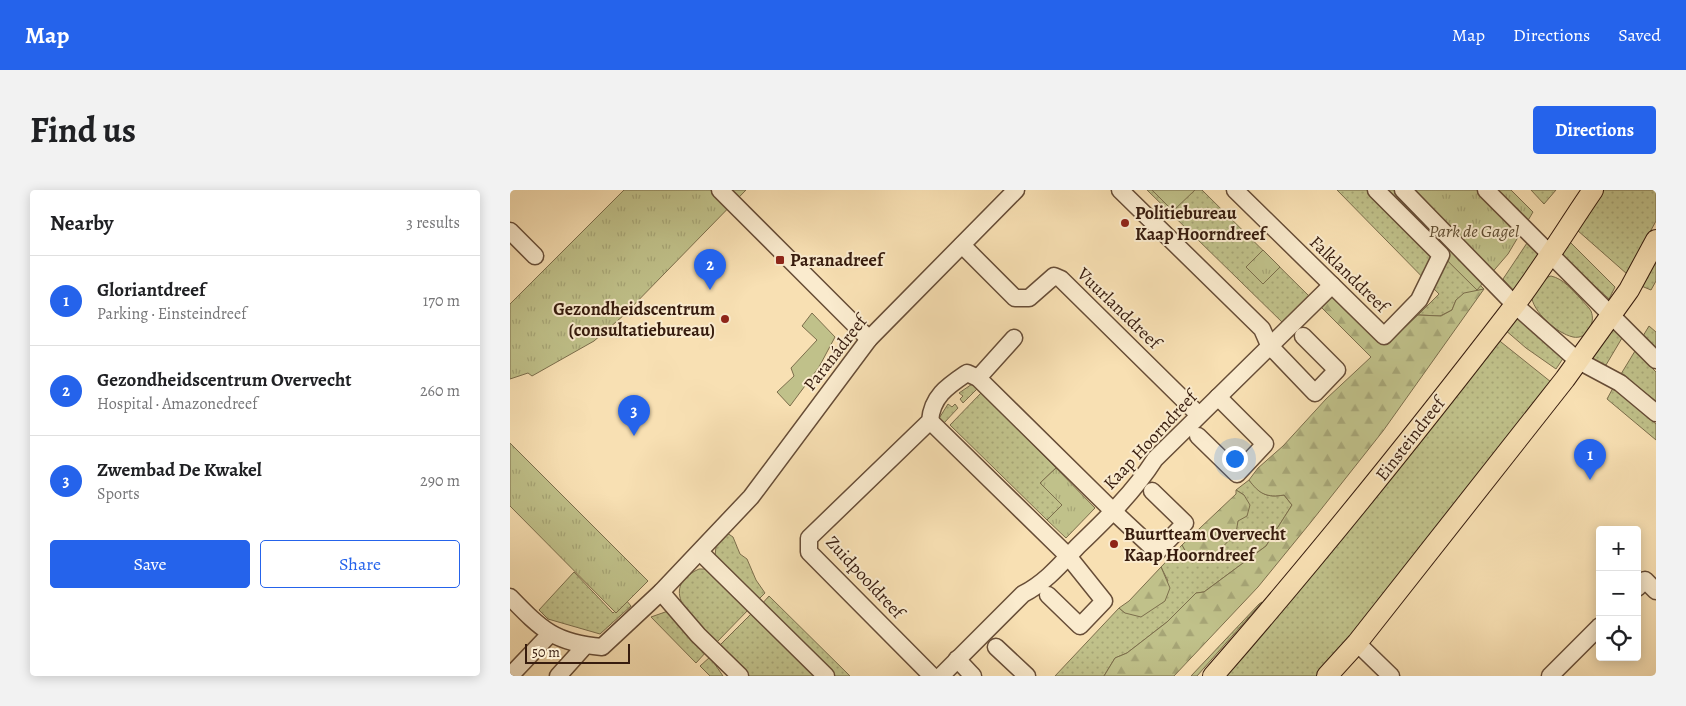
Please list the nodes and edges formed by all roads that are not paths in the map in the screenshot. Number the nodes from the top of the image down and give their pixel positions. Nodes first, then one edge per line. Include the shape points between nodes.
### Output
1 (720, 190) edge
2 (1016, 190) edge
3 (1120, 190) edge
4 (1235, 190) edge
5 (1376, 190) edge
6 (1403, 190) edge
7 (1486, 190) edge
8 (1593, 190) edge
9 (510, 231) edge
10 (1656, 240) edge
11 (962, 245) junction
12 (1549, 254) junction
13 (535, 256) dead end
14 (1332, 285) junction
15 (1514, 305) junction
16 (1612, 315) junction
17 (1303, 336) dead end
18 (1014, 338) dead end
19 (869, 339) junction
20 (1269, 345) junction
21 (1578, 360) junction
22 (1656, 360) edge
23 (978, 378) junction
24 (1218, 397) junction
25 (1656, 413) edge
26 (1199, 415) junction
27 (930, 421) junction
28 (1198, 436) dead end
29 (1152, 491) dead end
30 (1112, 511) junction
31 (700, 552) junction
32 (1068, 556) junction
33 (1641, 584) edge
34 (1656, 591) edge
35 (661, 592) junction
36 (1048, 595) dead end
37 (510, 597) edge
38 (1596, 630) edge
39 (545, 631) junction
40 (1356, 643) junction
41 (586, 646) junction
42 (996, 646) dead end
43 (957, 659) junction
44 (510, 676) edge
45 (558, 676) edge
46 (740, 676) edge
47 (826, 676) edge
48 (932, 676) edge
49 (941, 676) edge
50 (973, 676) edge
51 (1027, 676) edge
52 (1213, 676) edge
53 (1328, 676) edge
54 (1391, 676) edge
55 (1550, 676) edge

1 - 19 street
2 - 11 street, Paranádreef
3 - 20 street via 1262,329
4 - 14 street, Falklanddreef
5 - 14 street, Falklanddreef via 1441,255 1420,300 1384,336
6 - 15 street
7 - 12 street
8 - 12 main road, Einsteindreef
9 - 13 street
10 - 16 main road
11 - 19 street, Paranádreef
11 - 26 street, Vuurlanddreef via 1015,298 1029,298 1054,276 1061,279
12 - 15 main road, Einsteindreef
12 - 16 street
14 - 20 street, Kaap Hoorndreef
15 - 21 street
15 - 52 main road, Einsteindreef via 1314,559
16 - 21 main road
16 - 22 street
17 - 20 street via 1337,370 1315,393
18 - 23 street
19 - 31 street, Paranádreef via 751,497
20 - 24 street, Kaap Hoorndreef
21 - 25 street via 1620,383
21 - 40 main road
23 - 27 street, Zuidpooldreef via 968,373 944,388 931,407
23 - 30 street
24 - 26 street, Kaap Hoorndreef
24 - 28 street, Kaap Hoorndreef via 1265,444 1237,474
26 - 30 street, Kaap Hoorndreef
27 - 32 street
27 - 48 street, Zuidpooldreef via 809,538 809,552
29 - 30 street, Kaap Hoorndreef via 1185,523 1158,552
30 - 32 street, Kaap Hoorndreef
31 - 35 street, Paranádreef
31 - 47 street
32 - 36 street via 1104,601 1080,626
32 - 43 street, Kaap Hoorndreef via 1038,586 1023,594
33 - 34 street via 1645,580
35 - 41 street, Paranádreef via 602,647
35 - 46 street via 698,635
37 - 39 street
38 - 55 street
39 - 41 street
39 - 44 street
40 - 53 main road
40 - 54 street
41 - 45 street
42 - 51 street
43 - 49 street, Kaap Hoorndreef
43 - 50 street

